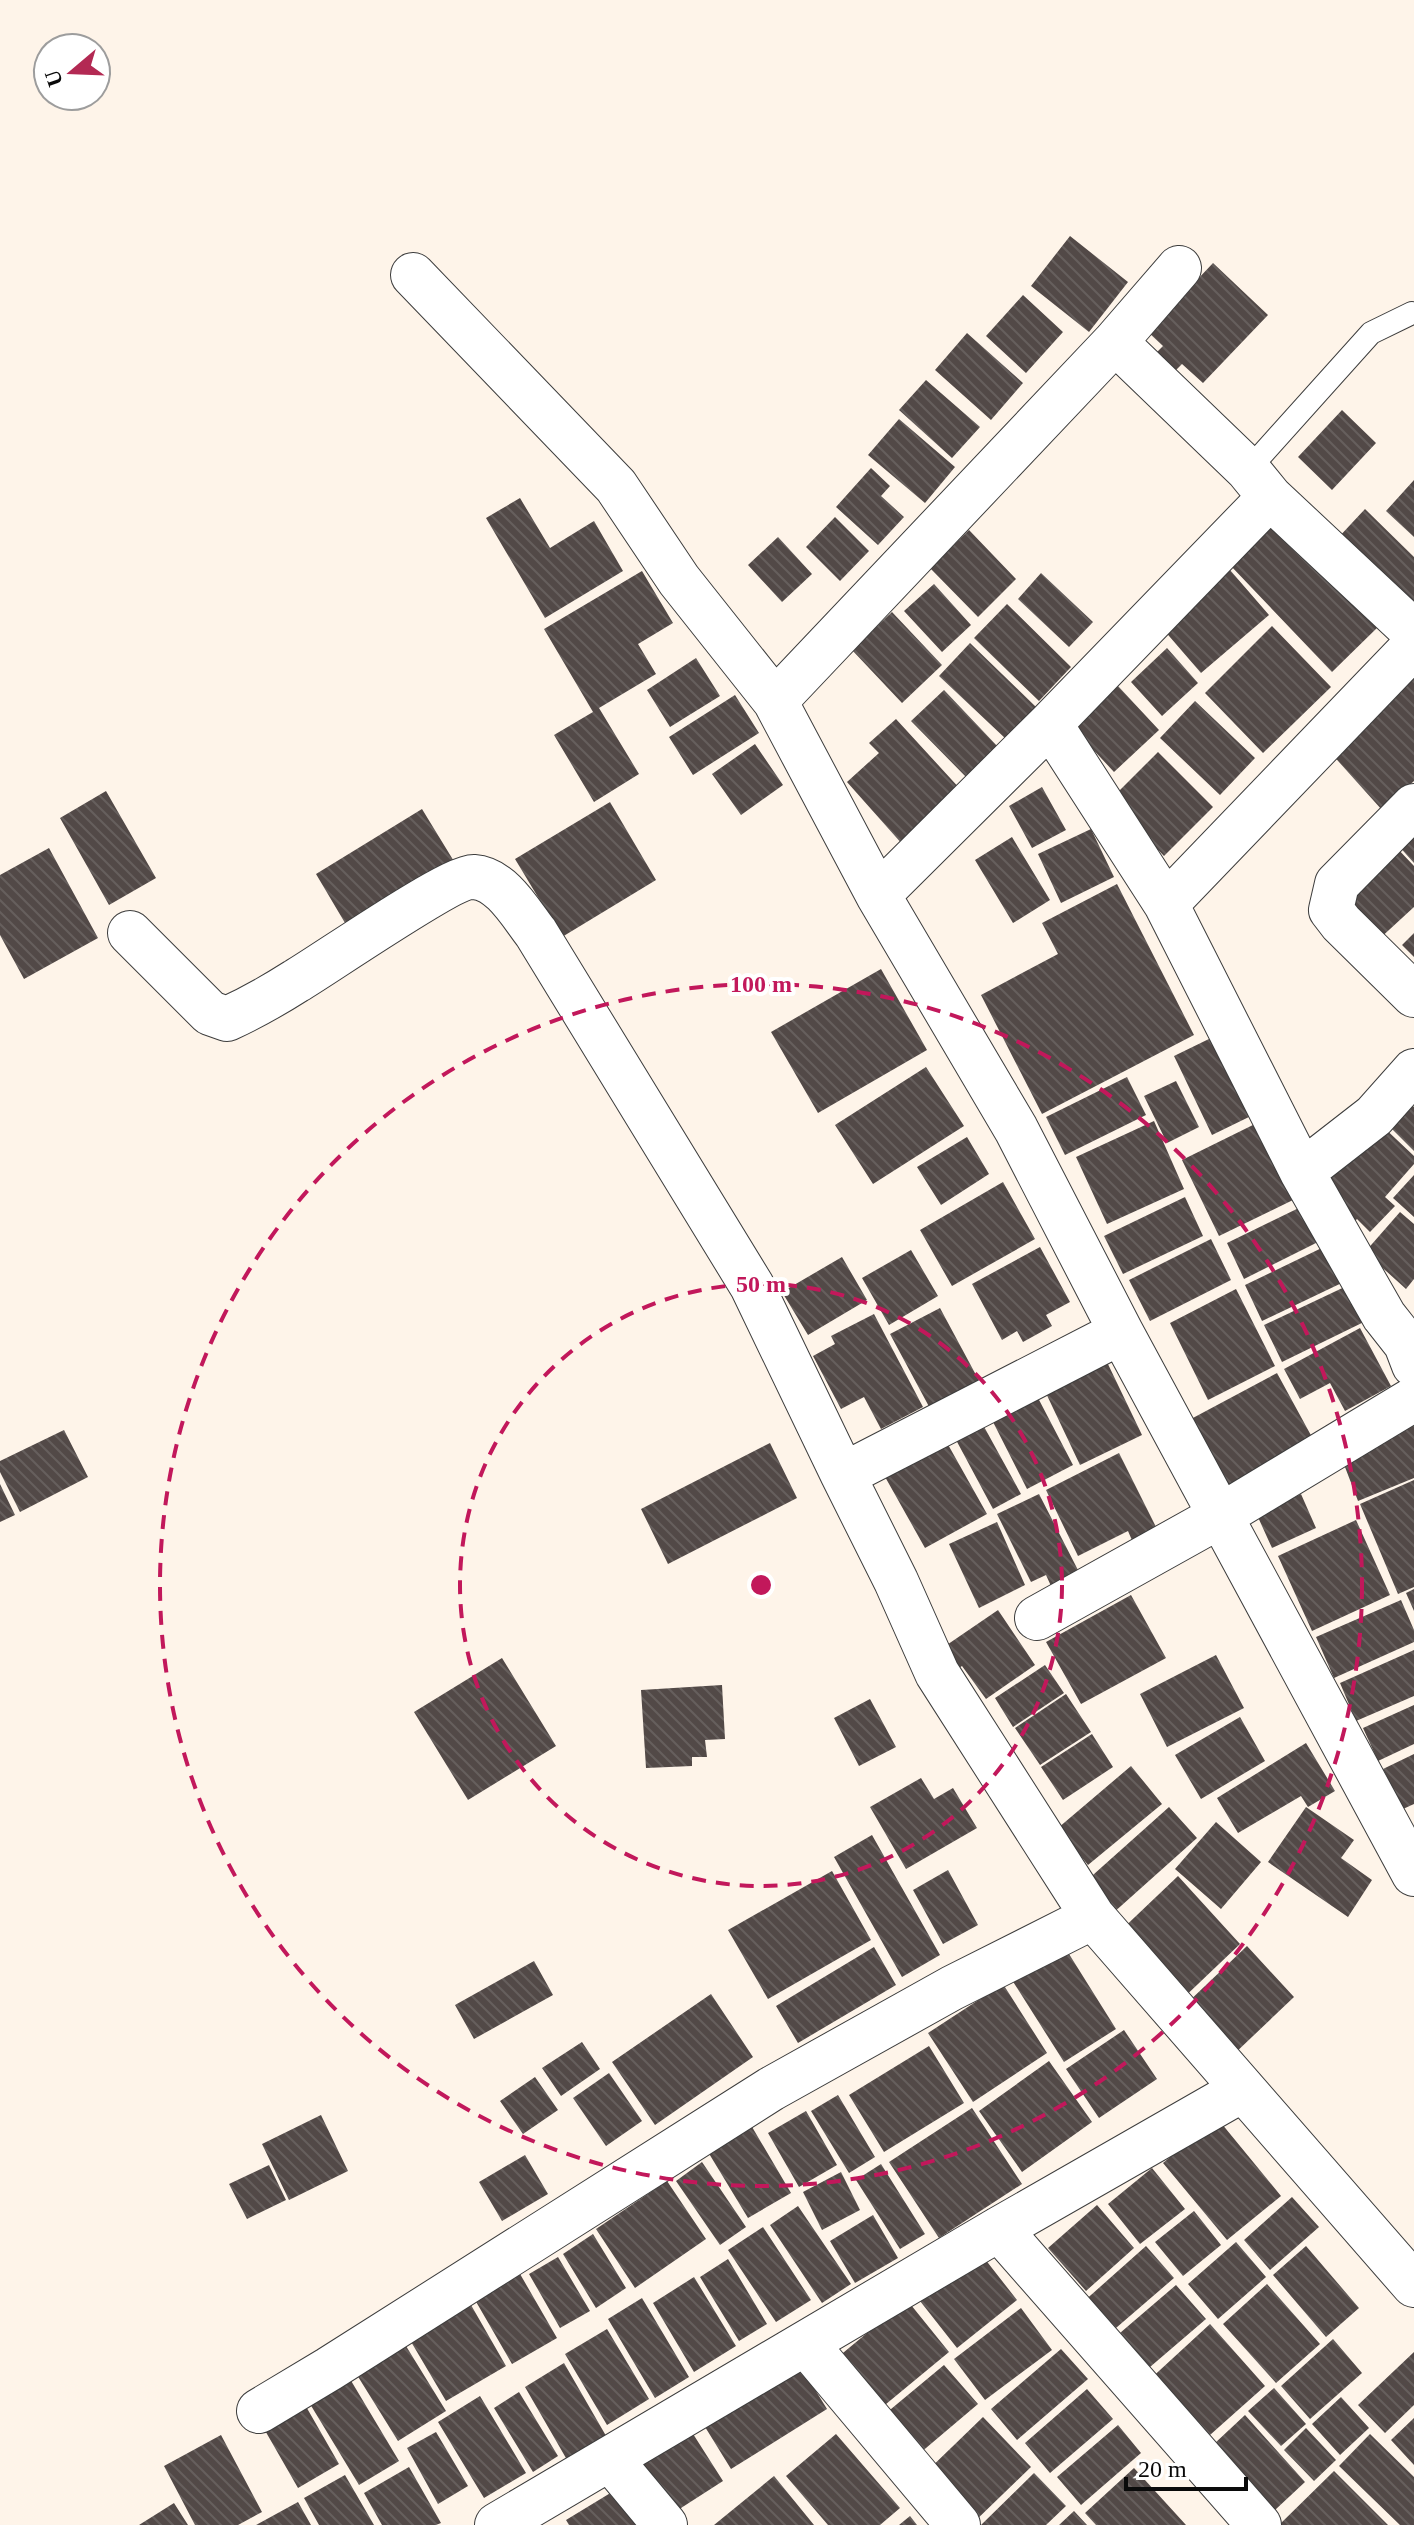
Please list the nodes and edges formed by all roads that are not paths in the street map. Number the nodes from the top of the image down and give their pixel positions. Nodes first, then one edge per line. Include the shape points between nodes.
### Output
1 (1179, 268) dead end
2 (413, 275) dead end
3 (1412, 313) dead end
4 (1115, 342) junction
5 (1259, 484) junction
6 (1414, 632) edge
7 (1414, 646) edge
8 (775, 701) junction
9 (1050, 724) junction
10 (1414, 806) edge
11 (878, 895) junction
12 (1166, 904) junction
13 (130, 933) dead end
14 (1414, 995) edge
15 (1414, 1071) edge
16 (1302, 1172) junction
17 (1121, 1332) junction
18 (1411, 1349) edge
19 (1414, 1399) edge
20 (843, 1475) junction
21 (1220, 1516) junction
22 (1037, 1618) dead end
23 (1414, 1874) edge
24 (1093, 1917) junction
25 (1242, 2090) junction
26 (999, 2229) junction
27 (1414, 2285) edge
28 (806, 2344) junction
29 (259, 2411) dead end
30 (610, 2459) junction
31 (1238, 2517) edge
32 (497, 2525) edge
33 (665, 2525) edge
34 (958, 2525) edge

1 - 4 street
2 - 8 street via 616,486 679,580
3 - 5 lane via 1371,333
4 - 5 street
4 - 8 street
5 - 6 street
5 - 9 street
7 - 12 street
8 - 11 street
9 - 11 street
9 - 12 street
10 - 14 street via 1337,884 1331,910
11 - 17 street via 1016,1129
12 - 16 street
13 - 20 street via 210,1013 227,1019 449,886 471,877 504,893 544,945 752,1286
15 - 16 street via 1374,1116
16 - 18 street via 1384,1316
17 - 20 street
17 - 21 street
19 - 21 street
20 - 24 street via 937,1673
21 - 22 street
21 - 23 street
24 - 25 street
24 - 29 street via 771,2089
25 - 26 street
25 - 27 street
26 - 28 street
26 - 31 street
28 - 30 street
28 - 34 street
30 - 32 street
30 - 33 street

